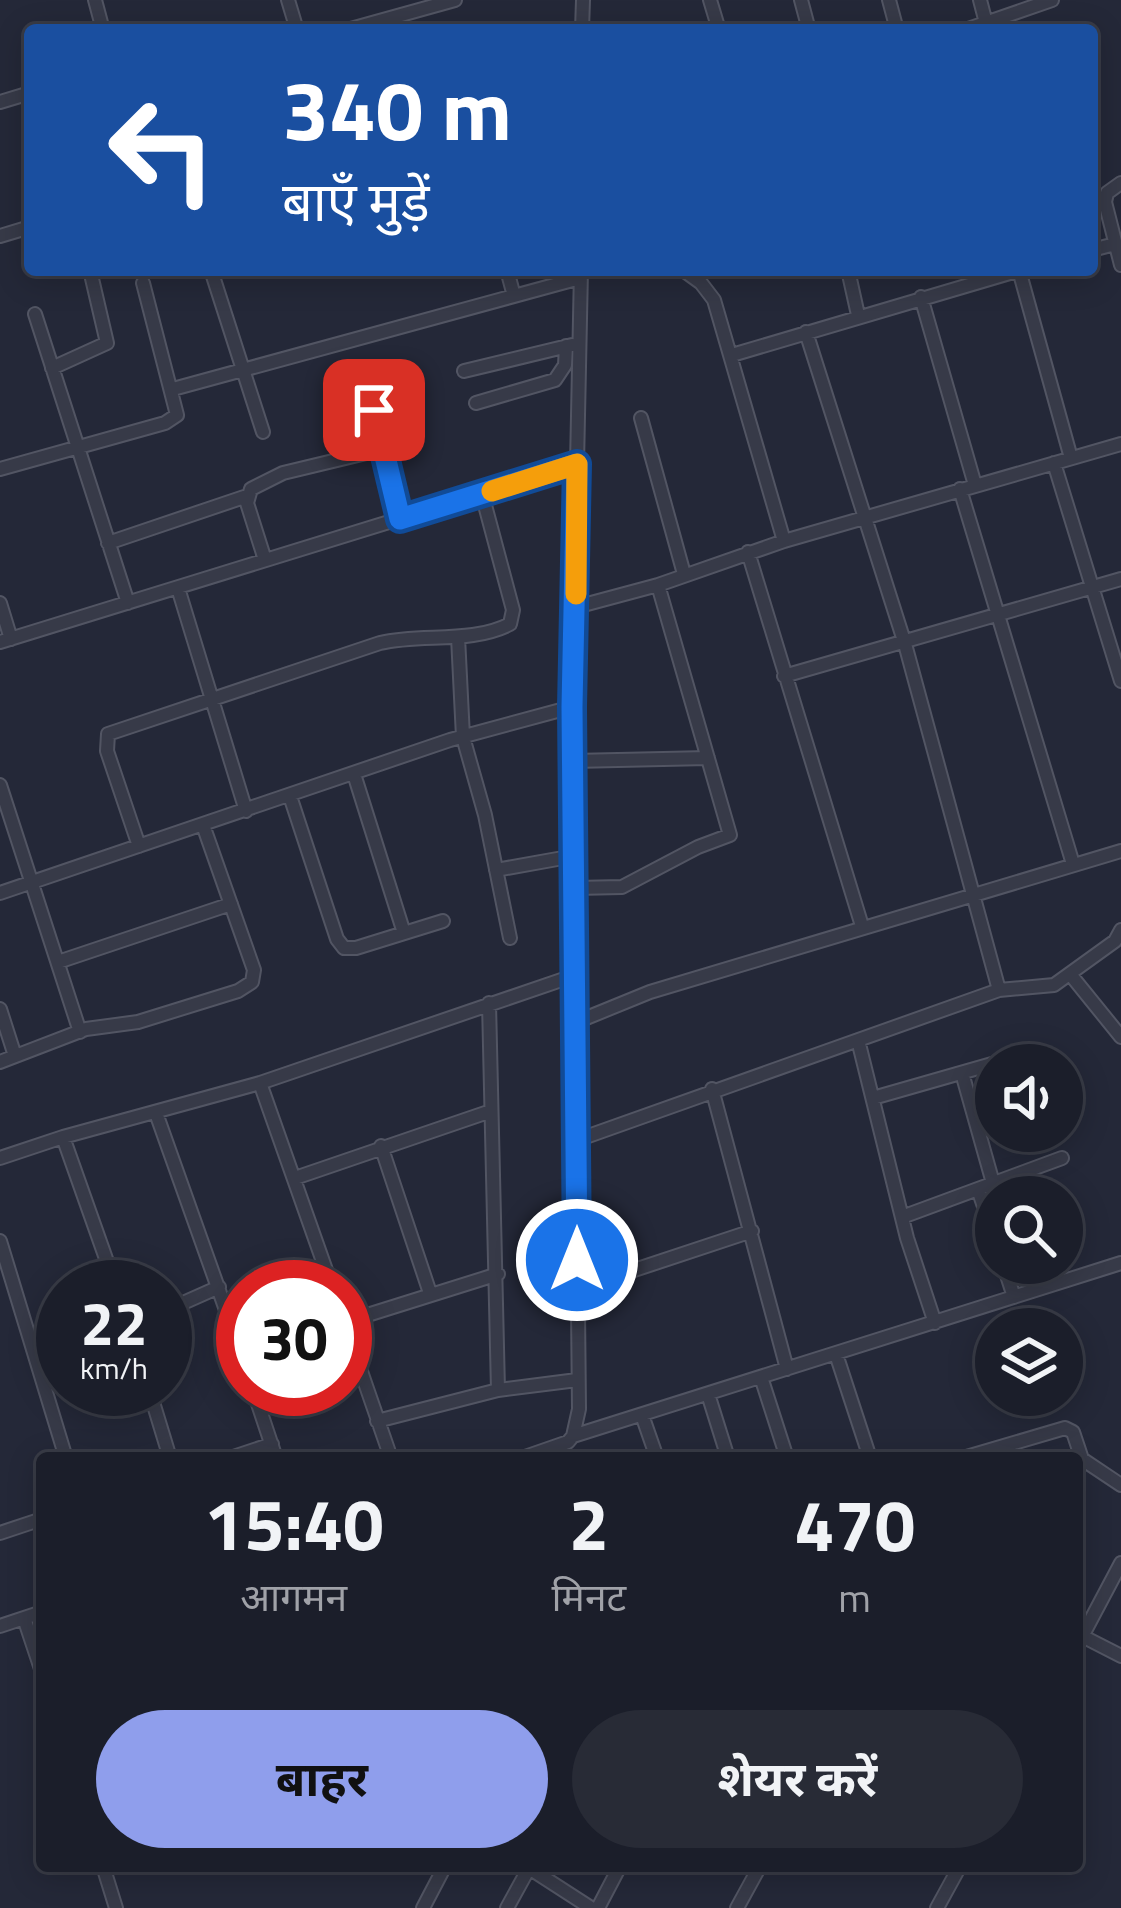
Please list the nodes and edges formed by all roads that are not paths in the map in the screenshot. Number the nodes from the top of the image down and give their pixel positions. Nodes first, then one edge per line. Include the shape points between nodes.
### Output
1 (394, 0) edge
2 (455, 0) edge
3 (980, 0) edge
4 (1052, 0) edge
5 (399, 15) junction
6 (986, 22) junction
7 (368, 24) edge
8 (980, 24) edge
9 (1121, 183) edge
10 (1115, 244) junction
11 (1098, 248) edge
12 (1121, 265) edge
13 (91, 276) edge
14 (215, 276) edge
15 (509, 276) edge
16 (574, 276) edge
17 (580, 276) edge
18 (691, 276) edge
19 (849, 276) edge
20 (998, 276) edge
21 (1022, 276) edge
22 (143, 283) dead end
23 (514, 296) junction
24 (921, 297) junction
25 (35, 314) dead end
26 (858, 315) junction
27 (806, 332) junction
28 (573, 344) junction
29 (732, 356) junction
30 (242, 367) junction
31 (52, 368) junction
32 (464, 371) dead end
33 (173, 389) junction
34 (476, 403) dead end
35 (374, 410) dead end
36 (641, 418) dead end
37 (263, 432) dead end
38 (1121, 444) edge
39 (77, 447) junction
40 (383, 448) junction
41 (1071, 458) junction
42 (1054, 463) junction
43 (577, 464) junction
44 (0, 470) edge
45 (968, 487) junction
46 (482, 494) junction
47 (247, 496) junction
48 (866, 516) junction
49 (400, 519) junction
50 (784, 541) junction
51 (108, 543) junction
52 (748, 552) junction
53 (265, 560) junction
54 (684, 574) junction
55 (1121, 579) edge
56 (658, 585) junction
57 (178, 588) junction
58 (1091, 588) junction
59 (128, 603) junction
60 (0, 604) edge
61 (576, 607) junction
62 (996, 616) junction
63 (458, 637) junction
64 (5, 641) edge
65 (905, 644) junction
66 (784, 676) junction
67 (1121, 681) edge
68 (213, 701) junction
69 (572, 707) junction
70 (463, 737) junction
71 (708, 758) junction
72 (573, 761) junction
73 (354, 774) junction
74 (0, 784) edge
75 (290, 796) junction
76 (246, 811) junction
77 (203, 825) junction
78 (139, 846) junction
79 (1121, 851) edge
80 (574, 856) junction
81 (1073, 864) junction
82 (496, 870) junction
83 (33, 881) junction
84 (575, 888) junction
85 (971, 892) junction
86 (0, 893) edge
87 (231, 904) junction
88 (443, 921) dead end
89 (862, 926) junction
90 (1121, 930) edge
91 (404, 933) junction
92 (510, 938) dead end
93 (58, 962) junction
94 (1070, 974) junction
95 (573, 976) junction
96 (1000, 989) junction
97 (489, 1003) junction
98 (0, 1009) edge
99 (574, 1023) junction
100 (80, 1031) junction
101 (1121, 1037) edge
102 (858, 1040) junction
103 (15, 1056) junction
104 (0, 1062) edge
105 (975, 1069) edge
106 (962, 1073) junction
107 (260, 1083) junction
108 (712, 1089) junction
109 (873, 1098) junction
110 (490, 1111) junction
111 (156, 1113) junction
112 (63, 1137) junction
113 (577, 1140) junction
114 (381, 1146) junction
115 (0, 1158) edge
116 (1062, 1158) dead end
117 (991, 1176) edge
118 (1012, 1176) edge
119 (295, 1178) junction
120 (975, 1190) edge
121 (902, 1217) junction
122 (752, 1231) junction
123 (0, 1240) edge
124 (106, 1260) edge
125 (323, 1260) edge
126 (1121, 1263) edge
127 (498, 1274) junction
128 (216, 1279) edge
129 (1010, 1284) edge
130 (577, 1289) junction
131 (430, 1292) junction
132 (1014, 1297) junction
133 (372, 1313) edge
134 (934, 1323) junction
135 (836, 1354) junction
136 (787, 1369) junction
137 (761, 1377) junction
138 (577, 1381) junction
139 (497, 1390) junction
140 (708, 1394) junction
141 (372, 1406) edge
142 (642, 1414) junction
143 (157, 1416) edge
144 (262, 1416) edge
145 (377, 1421) junction
146 (573, 1436) junction
147 (274, 1451) edge
148 (64, 1452) edge
149 (168, 1452) edge
150 (389, 1452) edge
151 (548, 1452) edge
152 (655, 1452) edge
153 (726, 1452) edge
154 (785, 1452) edge
155 (868, 1452) edge
156 (984, 1452) edge
157 (1080, 1452) edge
158 (1083, 1460) edge
159 (1121, 1485) edge
160 (36, 1521) edge
161 (0, 1533) edge
162 (1121, 1563) edge
163 (36, 1614) edge
164 (24, 1618) junction
165 (0, 1626) edge
166 (1083, 1635) edge
167 (1083, 1642) edge
168 (36, 1654) edge
169 (1121, 1656) edge
170 (105, 1872) edge
171 (442, 1872) edge
172 (525, 1872) edge
173 (535, 1872) edge
174 (616, 1872) edge
175 (757, 1872) edge
176 (957, 1872) edge
177 (116, 1908) edge
178 (423, 1908) edge
179 (507, 1908) edge
180 (594, 1908) edge
181 (736, 1908) edge
182 (937, 1908) edge

1 - 5 street
2 - 5 street
3 - 6 street
4 - 6 street
5 - 7 street
6 - 8 street
9 - 10 street via 1105,197
10 - 11 street
10 - 12 street
13 - 31 street via 106,344
14 - 30 street
15 - 23 street
16 - 23 street
17 - 28 street
18 - 29 street via 709,290
19 - 26 street
20 - 24 street
21 - 41 street
22 - 33 street
23 - 30 street
24 - 26 street
24 - 45 street
25 - 31 street
26 - 27 street
27 - 29 street
27 - 48 street
28 - 32 street
28 - 34 street via 556,380
28 - 43 street
29 - 50 street
30 - 33 street
30 - 37 street
31 - 39 street
33 - 39 street via 173,420
35 - 40 street
36 - 54 street
38 - 41 street
39 - 44 street
39 - 51 street
40 - 47 street via 268,478
40 - 49 street
41 - 42 street
42 - 45 street
42 - 58 street
43 - 46 street
43 - 61 street
45 - 48 street
45 - 62 street
46 - 49 street
46 - 63 street via 514,617 501,629
47 - 51 street
47 - 53 street
48 - 50 street
48 - 65 street
49 - 53 street
50 - 52 street
51 - 59 street
52 - 54 street
52 - 66 street
53 - 57 street
54 - 56 street
55 - 58 street
56 - 61 street
56 - 71 street
57 - 59 street
57 - 68 street
58 - 62 street
58 - 67 street
59 - 64 street
60 - 64 street
61 - 69 street
62 - 65 street
62 - 81 street
63 - 68 street via 380,643
63 - 70 street
65 - 66 street
65 - 85 street
66 - 89 street
68 - 76 street
68 - 78 street via 108,734
69 - 70 street
69 - 72 street
70 - 73 street
70 - 82 street
71 - 72 street
71 - 84 street via 728,838 622,887
72 - 80 street
73 - 75 street
73 - 91 street
74 - 83 street
75 - 76 street
75 - 91 street via 340,944 356,948
76 - 77 street
77 - 78 street
77 - 87 street
78 - 83 street
79 - 81 street
80 - 82 street
80 - 84 street
81 - 85 street
82 - 92 street
83 - 86 street
83 - 93 street
84 - 95 street
85 - 89 street
85 - 96 street
87 - 93 street
87 - 100 street via 254,970 248,986 138,1022
88 - 91 street
89 - 99 street
90 - 94 street
93 - 100 street
94 - 96 street via 1045,988
94 - 101 street
95 - 97 street
95 - 99 street
96 - 102 street
97 - 107 street
97 - 110 street
98 - 103 street
99 - 113 street
100 - 103 street
102 - 108 street
102 - 109 street
103 - 104 street
105 - 106 street
106 - 109 street
106 - 117 street
107 - 111 street
107 - 119 street
108 - 113 street
108 - 122 street
109 - 121 street
110 - 114 street
110 - 127 street
111 - 112 street
111 - 128 street
112 - 115 street
112 - 124 street
113 - 130 street
114 - 119 street
114 - 131 street
116 - 118 street
119 - 125 street
120 - 121 street
121 - 134 street
122 - 130 street
122 - 136 street
123 - 148 street
126 - 132 street
127 - 131 street
127 - 139 street
129 - 132 street
130 - 138 street
131 - 133 street
132 - 134 street
134 - 135 street
135 - 136 street
135 - 155 street
136 - 137 street
137 - 140 street
137 - 154 street
138 - 139 street
138 - 146 street
139 - 145 street
140 - 142 street
140 - 153 street
141 - 145 street
142 - 146 street
142 - 152 street
143 - 149 street
144 - 147 street
145 - 150 street
146 - 151 street
156 - 157 street via 1065,1428
158 - 159 street
160 - 161 street
162 - 166 street
163 - 164 street
164 - 165 street
164 - 168 street
167 - 169 street
170 - 177 street
171 - 178 street
172 - 179 street
173 - 180 street
174 - 180 street
175 - 181 street
176 - 182 street

